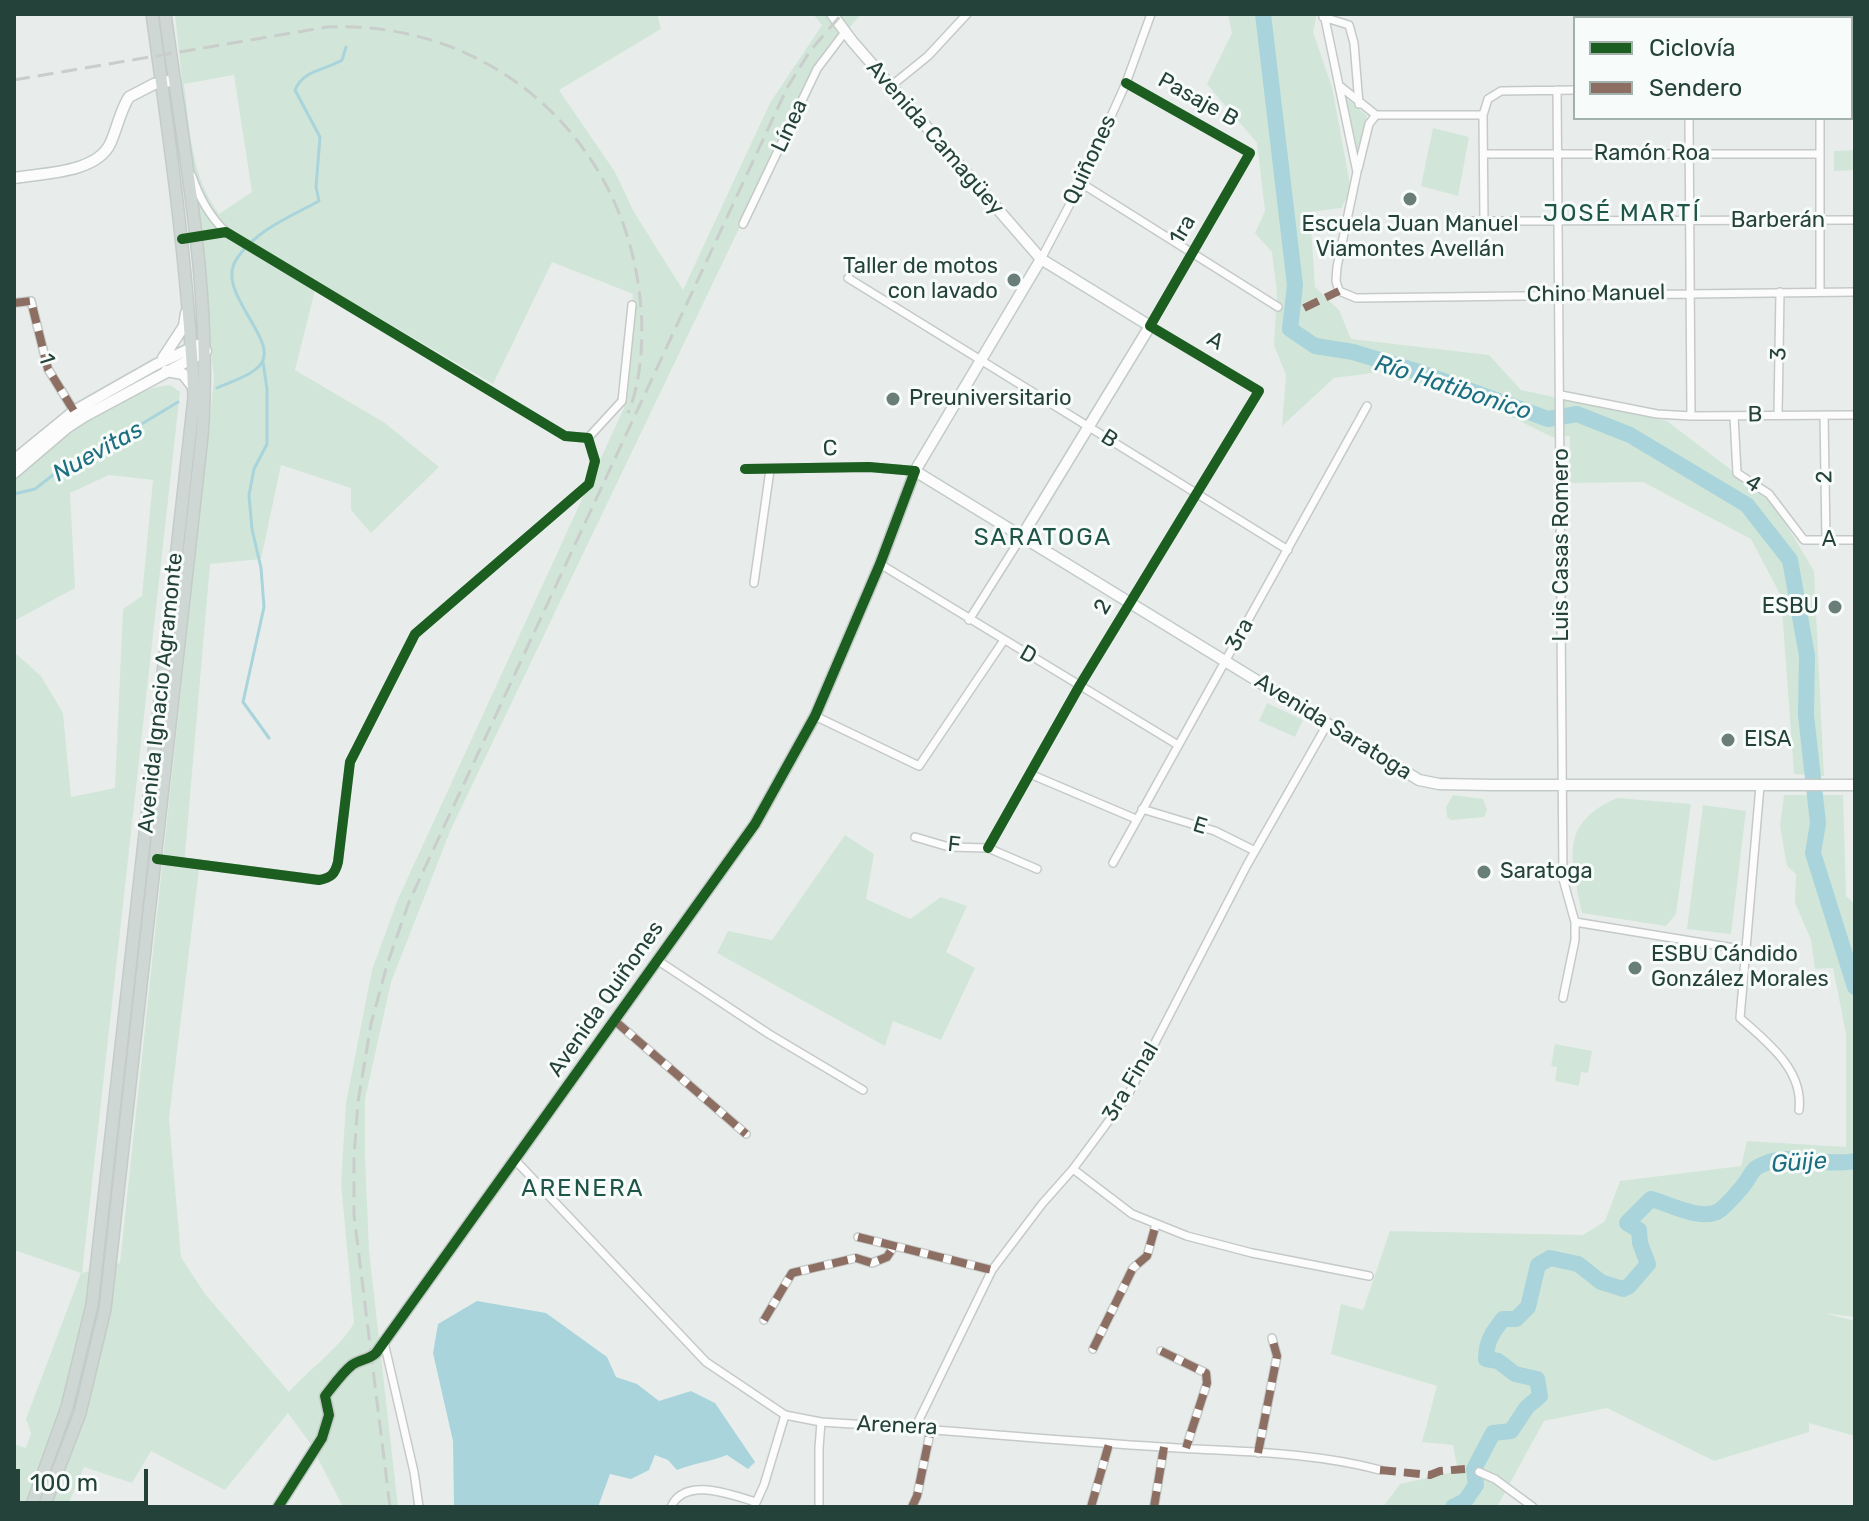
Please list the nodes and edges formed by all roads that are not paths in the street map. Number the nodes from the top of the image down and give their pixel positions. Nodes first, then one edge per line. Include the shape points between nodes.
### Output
1 (152, 14) edge
2 (165, 14) edge
3 (832, 14) edge
4 (967, 14) edge
5 (1151, 14) edge
6 (1324, 16) edge
7 (845, 32) junction
8 (175, 80) junction
9 (162, 82) junction
10 (1126, 83) junction
11 (891, 86) junction
12 (1339, 86) junction
13 (1557, 90) junction
14 (1573, 90) edge
15 (1359, 104) junction
16 (1376, 115) junction
17 (1483, 115) junction
18 (1689, 120) edge
19 (1820, 120) edge
20 (1250, 153) joint
21 (1484, 154) junction
22 (1558, 154) junction
23 (1820, 154) junction
24 (185, 155) junction
25 (1689, 155) junction
26 (1357, 172) junction
27 (14, 178) edge
28 (1081, 183) junction
29 (1855, 220) edge
30 (1461, 221) dead end
31 (1558, 221) junction
32 (1689, 221) junction
33 (1820, 221) junction
34 (1484, 222) junction
35 (743, 224) dead end
36 (226, 232) junction
37 (195, 237) junction
38 (182, 239) junction
39 (1194, 252) junction
40 (1041, 259) junction
41 (848, 278) dead end
42 (1689, 292) junction
43 (1780, 292) junction
44 (1820, 292) junction
45 (1855, 292) edge
46 (1559, 295) junction
47 (189, 302) junction
48 (14, 303) edge
49 (632, 305) dead end
50 (1278, 307) dead end
51 (1150, 326) junction
52 (206, 346) junction
53 (193, 352) junction
54 (980, 360) junction
55 (160, 368) junction
56 (193, 388) junction
57 (1259, 391) joint
58 (1561, 395) junction
59 (1367, 406) dead end
60 (74, 411) junction
61 (1778, 415) junction
62 (1824, 415) junction
63 (1855, 415) edge
64 (1691, 416) junction
65 (1734, 416) junction
66 (1088, 427) junction
67 (588, 438) junction
68 (14, 460) edge
69 (745, 469) dead end
70 (770, 470) junction
71 (915, 471) junction
72 (14, 473) edge
73 (1196, 493) junction
74 (1022, 536) junction
75 (1826, 539) junction
76 (1804, 540) joint
77 (1855, 540) edge
78 (1288, 550) junction
79 (880, 564) junction
80 (754, 583) dead end
81 (1129, 603) junction
82 (969, 620) junction
83 (1004, 640) junction
84 (1226, 661) junction
85 (1080, 685) junction
86 (815, 716) junction
87 (1328, 723) junction
88 (1178, 745) junction
89 (1030, 774) junction
90 (1563, 784) junction
91 (1855, 785) edge
92 (1760, 786) junction
93 (1142, 809) junction
94 (1136, 819) junction
95 (915, 837) dead end
96 (988, 848) junction
97 (1255, 851) junction
98 (157, 859) junction
99 (1113, 863) dead end
100 (1037, 869) dead end
101 (1575, 922) junction
102 (1746, 950) junction
103 (657, 960) junction
104 (1563, 998) dead end
105 (615, 1021) junction
106 (863, 1090) dead end
107 (1799, 1110) dead end
108 (746, 1134) dead end
109 (516, 1161) junction
110 (1073, 1169) junction
111 (1156, 1224) junction
112 (858, 1237) dead end
113 (894, 1246) junction
114 (992, 1270) junction
115 (1369, 1276) dead end
116 (764, 1320) dead end
117 (1272, 1338) dead end
118 (384, 1342) junction
119 (1093, 1349) dead end
120 (1161, 1351) dead end
121 (785, 1415) junction
122 (821, 1422) junction
123 (915, 1428) junction
124 (931, 1428) junction
125 (1109, 1444) junction
126 (1164, 1447) junction
127 (1186, 1448) junction
128 (1258, 1453) junction
129 (1380, 1470) dead end
130 (1479, 1472) dead end
131 (755, 1504) edge
132 (31, 1507) edge
133 (44, 1507) edge
134 (278, 1507) edge
135 (419, 1507) edge
136 (671, 1507) edge
137 (819, 1507) edge
138 (912, 1507) edge
139 (1091, 1507) edge
140 (1154, 1507) edge
141 (1533, 1507) edge

1 - 9 main road, Avenida Ignacio Agramonte
2 - 8 main road, Avenida Ignacio Agramonte
3 - 7 main road, Avenida Camagüey
4 - 11 street
5 - 10 street, Quiñones
6 - 12 street
6 - 15 street via 1349,25
7 - 11 main road, Avenida Camagüey
7 - 35 street, Línea via 817,69
8 - 9 main road
8 - 24 main road, Avenida Ignacio Agramonte
9 - 27 main road via 129,97 100,159
9 - 38 main road, Avenida Ignacio Agramonte
10 - 20 street, Pasaje B
10 - 28 street, Quiñones
11 - 40 main road, Avenida Camagüey
12 - 15 street
12 - 26 street
13 - 14 street
13 - 17 street via 1501,91 1488,99
13 - 22 street, Luis Casas Romero
15 - 16 street
16 - 17 street
16 - 26 street
17 - 21 street
18 - 25 street
19 - 23 street
20 - 39 street, 1ra
21 - 22 street, Ramón Roa
21 - 34 street
22 - 25 street, Ramón Roa
22 - 31 street, Luis Casas Romero
23 - 25 street, Ramón Roa
23 - 33 street
24 - 36 street via 203,201
24 - 37 main road, Avenida Ignacio Agramonte
25 - 32 street
26 - 46 street, Chino Manuel via 1337,267 1339,291 1356,298
28 - 39 street
28 - 40 street, Quiñones
29 - 33 street, Barberán
30 - 34 street, Barberán
31 - 32 street, Barberán
31 - 34 street, Barberán
31 - 46 street, Luis Casas Romero
32 - 33 street, Barberán
32 - 42 street
33 - 44 street
36 - 37 street
36 - 67 street via 565,436
37 - 38 street
37 - 52 main road, Avenida Ignacio Agramonte
38 - 47 main road, Avenida Ignacio Agramonte
39 - 50 street
39 - 51 street, 1ra
40 - 51 main road, A
40 - 54 main road, Avenida Quiñones
41 - 54 street, B
42 - 43 street, Chino Manuel
42 - 46 street, Chino Manuel
42 - 64 street
43 - 44 street, Chino Manuel
43 - 61 street, 3
44 - 45 street, Chino Manuel
46 - 58 street, Luis Casas Romero
47 - 53 main road, Avenida Ignacio Agramonte
47 - 55 main road via 184,326
48 - 60 street, 1 via 31,301 48,369
49 - 67 street via 622,401
51 - 57 street, A
51 - 66 main road, 1ra
52 - 53 main road
52 - 98 main road, Avenida Ignacio Agramonte via 202,436
53 - 55 main road
53 - 56 main road, Avenida Ignacio Agramonte
54 - 66 street, B
54 - 71 main road, Avenida Quiñones
55 - 56 main road via 183,374
55 - 60 main road
55 - 72 main road via 68,427
56 - 132 main road, Avenida Ignacio Agramonte via 92,1305 67,1407
57 - 73 street, 2
58 - 64 street, B
58 - 90 street, Luis Casas Romero
59 - 78 street, 3ra
60 - 68 main road
61 - 62 street, B
61 - 65 street, B
62 - 63 street, B
62 - 75 street, 2
64 - 65 street, B
65 - 76 street, 4 via 1737,473 1769,494
66 - 73 street, B
66 - 74 main road, 1ra
67 - 98 street via 595,461 589,484 415,634 350,762 338,862 330,878
69 - 70 street, C
70 - 71 street, C
70 - 80 street
71 - 74 main road, Avenida Saratoga
71 - 79 main road, Avenida Quiñones
73 - 78 street, B
73 - 81 street, 2
74 - 81 main road, Avenida Saratoga
74 - 82 street, 1ra
75 - 76 street, A
75 - 77 street, A
78 - 84 street, 3ra
79 - 82 street, D
79 - 86 main road, Avenida Quiñones
81 - 84 main road, Avenida Saratoga
81 - 85 street, 2
82 - 83 street, D
83 - 85 street, D
83 - 86 street via 919,766
84 - 87 main road, Avenida Saratoga
84 - 88 street, 3ra
85 - 88 street, D
85 - 89 street, 2
86 - 103 main road, Avenida Quiñones via 755,824
87 - 90 main road, Avenida Saratoga via 1419,780
87 - 97 street, 3ra Final
88 - 93 street, 3ra
89 - 94 street
89 - 96 street, 2
90 - 92 main road, Avenida Saratoga
90 - 101 street, Luis Casas Romero via 1563,879
91 - 92 main road, Avenida Saratoga
92 - 102 street
93 - 94 street, 3ra
93 - 97 street, E via 1215,831
94 - 99 street, 3ra
95 - 96 street, F via 949,847
96 - 100 street, F
97 - 110 street, 3ra Final via 1128,1095
98 - 133 main road, Avenida Ignacio Agramonte via 105,1309 80,1413
101 - 102 street
101 - 104 street, Luis Casas Romero
102 - 107 street via 1740,1018 1782,1056 1795,1082
103 - 105 main road, Avenida Quiñones
103 - 106 street
105 - 108 street
105 - 109 main road, Avenida Quiñones
109 - 118 main road, Avenida Quiñones
109 - 121 street, Arenera via 706,1362
110 - 111 street via 1132,1214
110 - 114 street, 3ra Final
111 - 115 street via 1252,1253
111 - 119 street via 1147,1256 1133,1268
112 - 113 street
113 - 114 street
113 - 116 street via 887,1257 872,1263 856,1258 792,1273
114 - 123 street, 3ra Final
117 - 128 street via 1277,1356
118 - 134 main road, Avenida Quiñones via 371,1358 349,1367 325,1396 329,1415 322,1438
118 - 135 street
120 - 127 street via 1206,1373
121 - 122 street, Arenera
121 - 131 street
122 - 123 street, Arenera
122 - 137 street
123 - 124 street, Arenera
124 - 125 street, Arenera
124 - 138 street
125 - 126 street, Arenera
125 - 139 street
126 - 127 street, Arenera
126 - 140 street
127 - 128 street, Arenera
128 - 129 street, Arenera
130 - 141 street
131 - 136 street via 715,1491 687,1490

